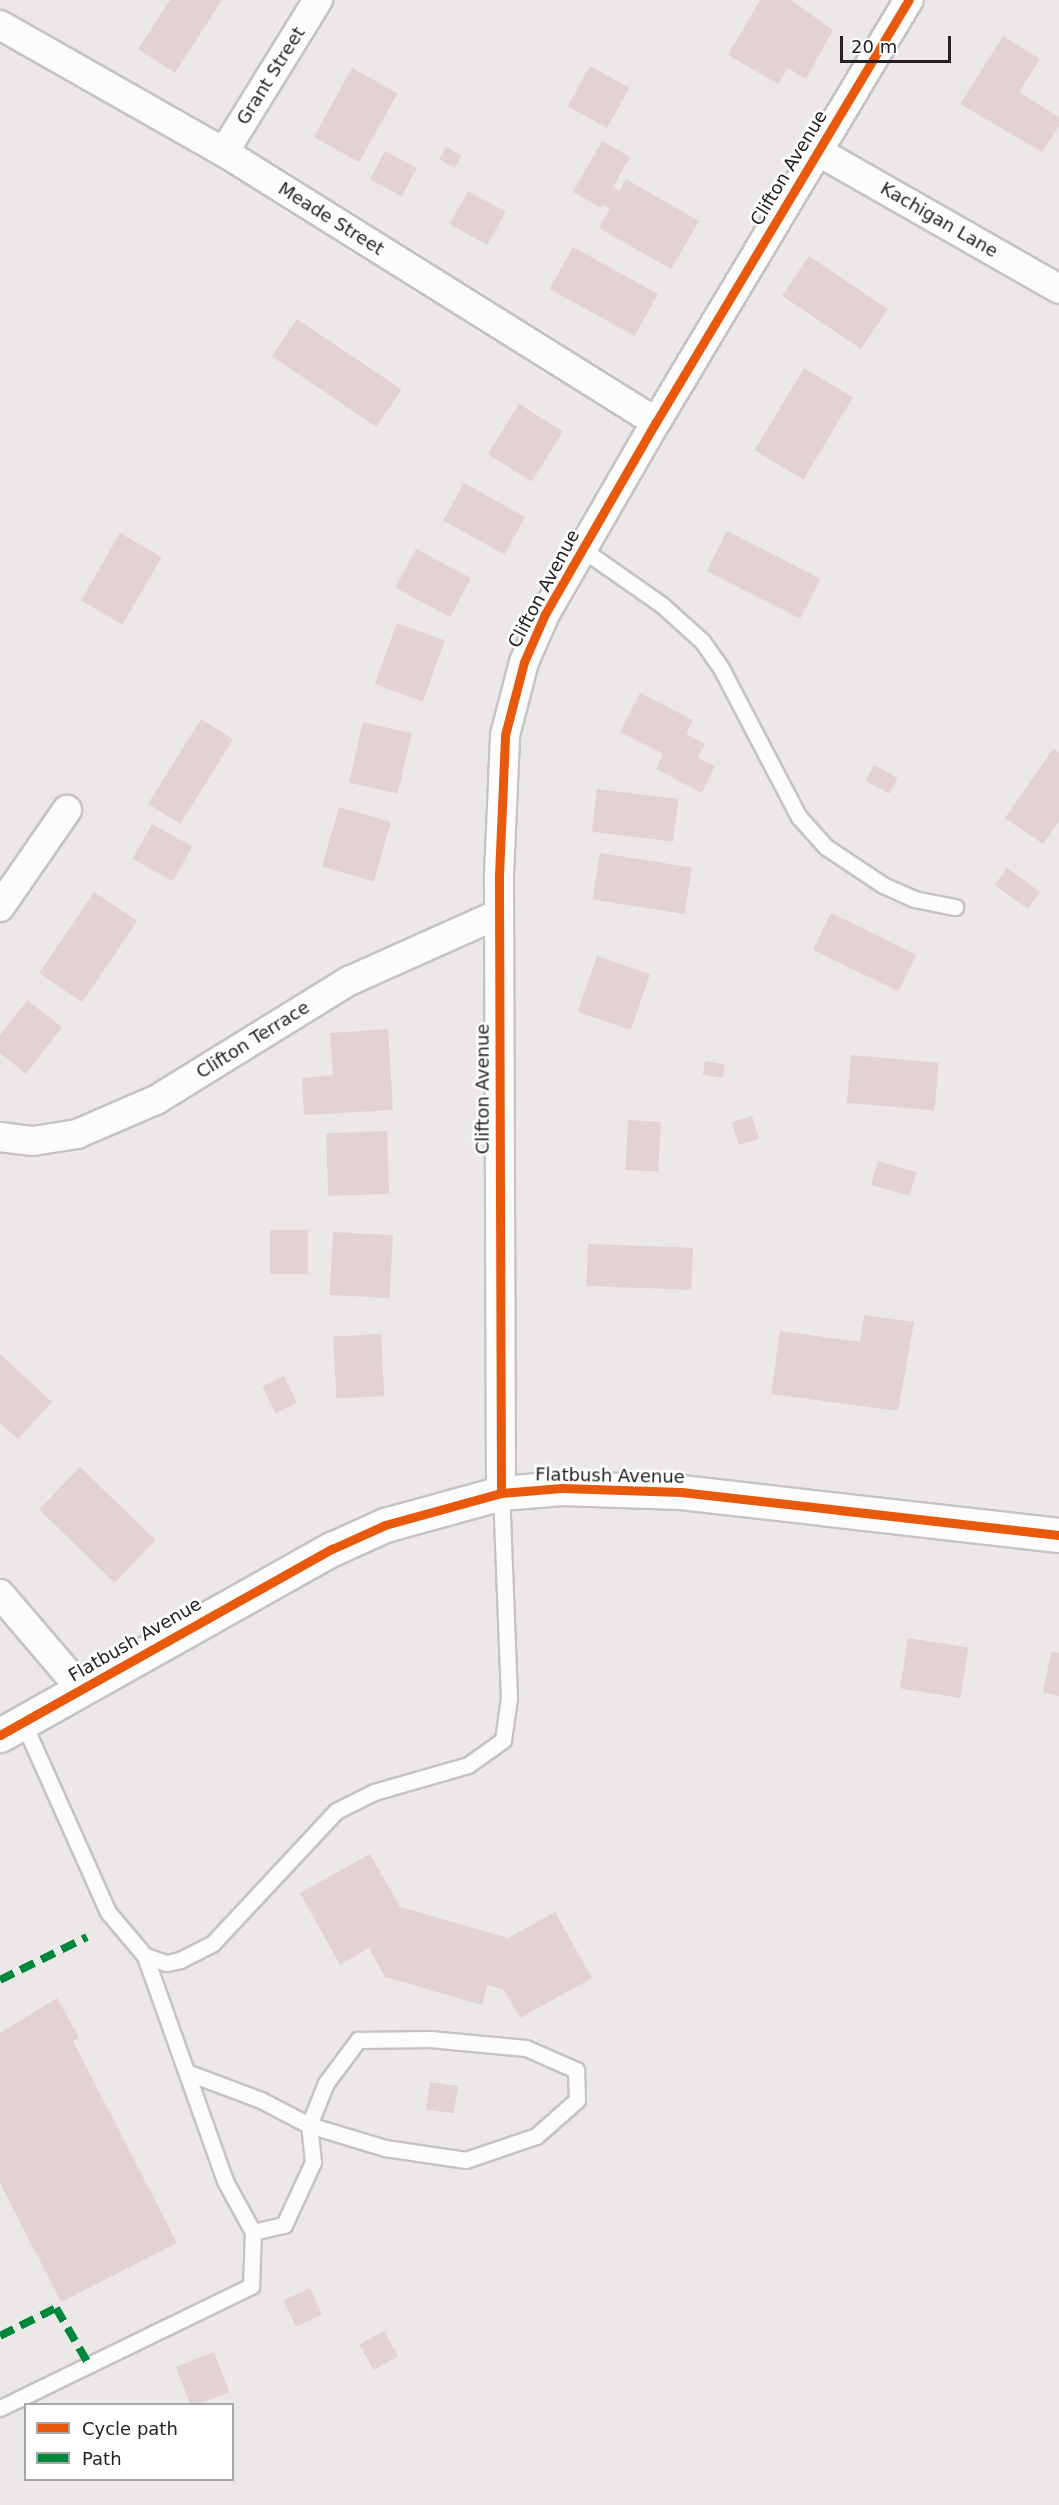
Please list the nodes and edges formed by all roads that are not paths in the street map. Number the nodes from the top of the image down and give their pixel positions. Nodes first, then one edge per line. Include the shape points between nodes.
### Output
1 (318, 0) edge
2 (909, 0) edge
3 (0, 25) edge
4 (224, 152) junction
5 (819, 152) junction
6 (1059, 289) edge
7 (656, 422) junction
8 (582, 549) junction
9 (67, 810) dead end
10 (0, 907) edge
11 (955, 907) dead end
12 (499, 914) junction
13 (0, 1137) edge
14 (501, 1493) junction
15 (1059, 1535) edge
16 (0, 1594) edge
17 (81, 1689) junction
18 (11, 1728) edge
19 (145, 1956) junction
20 (189, 2073) junction
21 (309, 2125) junction
22 (253, 2232) junction
23 (0, 2408) edge

1 - 4 street, Grant Street
2 - 5 street, Clifton Avenue
3 - 4 street, Meade Street
4 - 7 street, Meade Street
5 - 6 street, Kachigan Lane
5 - 7 street, Clifton Avenue
7 - 8 street, Clifton Avenue
8 - 11 lane via 662,605 702,641 722,670 798,817 826,848 883,885 914,899
8 - 12 street, Clifton Avenue via 545,614 524,662 506,735
9 - 10 street
12 - 13 street, Clifton Terrace via 349,981 156,1100 77,1134 33,1141
12 - 14 street, Clifton Avenue
14 - 15 main road, Flatbush Avenue via 562,1488 681,1492
14 - 17 main road, Flatbush Avenue via 385,1525 332,1549
14 - 19 lane via 509,1698 503,1740 468,1765 374,1792 336,1811 213,1944 167,1963
16 - 17 street
17 - 18 main road, Flatbush Avenue
18 - 19 lane via 108,1912
19 - 20 lane
20 - 21 lane via 261,2100
20 - 22 lane via 225,2181
21 - 21 lane via 385,2148 466,2160 536,2136 578,2100 576,2070 526,2048 430,2039 357,2040 326,2084
21 - 22 lane via 313,2162 284,2225
22 - 23 lane via 251,2286

